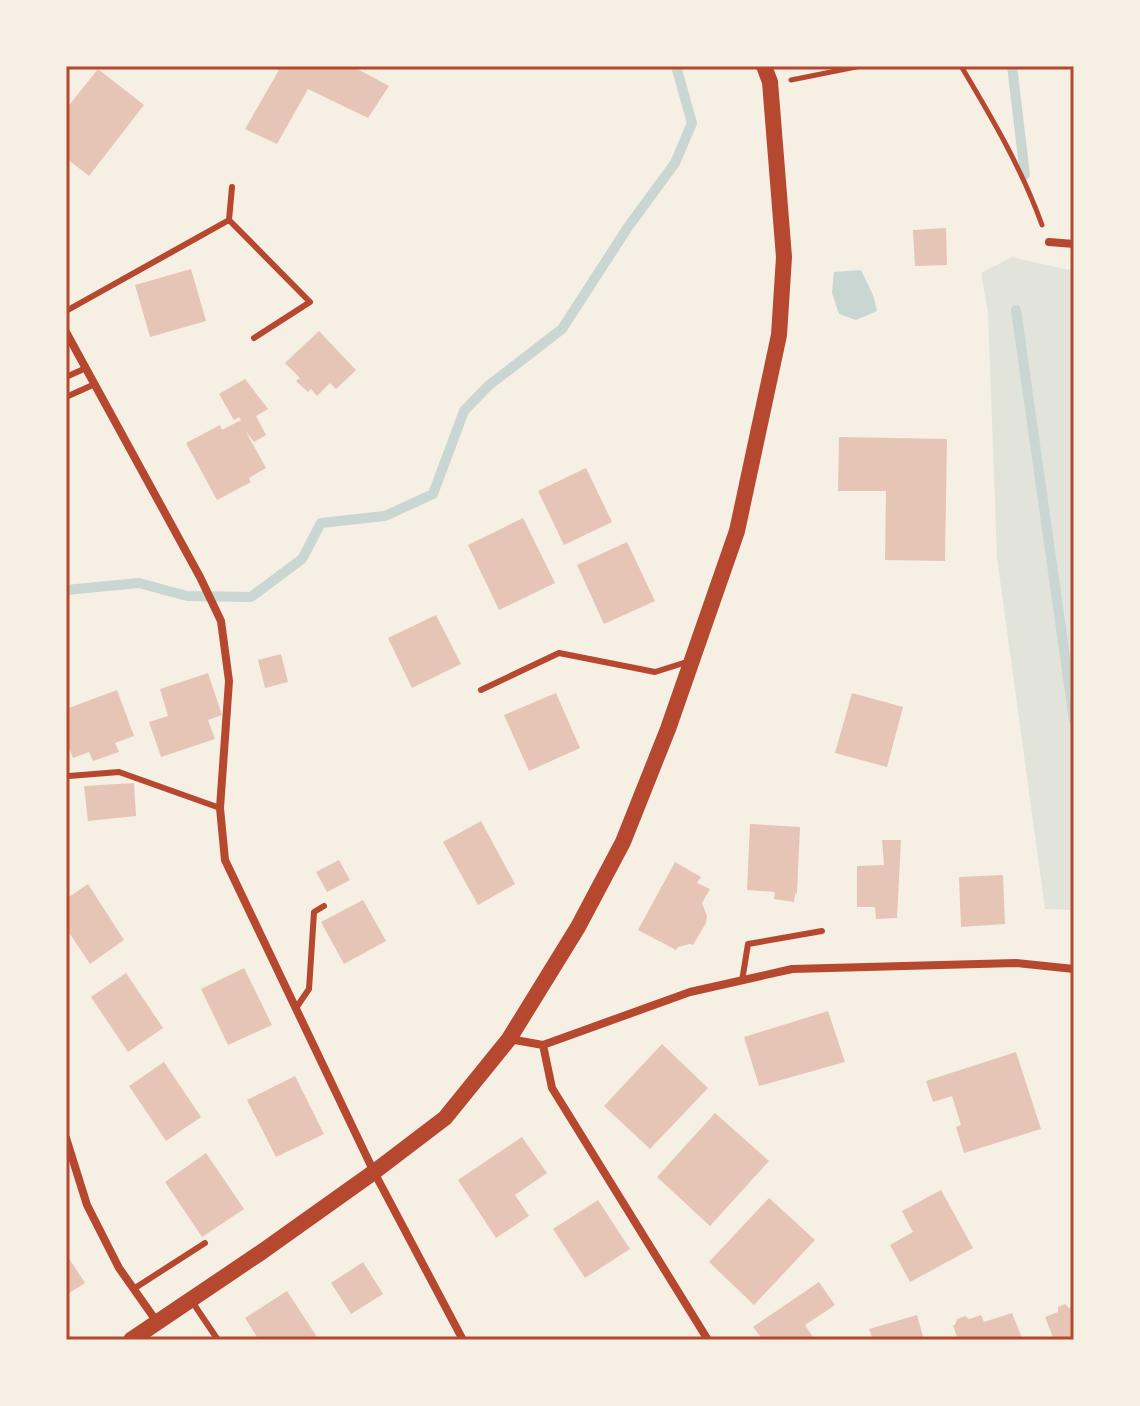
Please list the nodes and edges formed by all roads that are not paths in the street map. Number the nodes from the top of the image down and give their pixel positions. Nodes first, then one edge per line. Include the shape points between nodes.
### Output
1 (764, 66) edge
2 (232, 187) dead end
3 (229, 220) junction
4 (1049, 242) road end
5 (1074, 244) edge
6 (66, 311) edge
7 (66, 332) edge
8 (254, 338) dead end
9 (86, 368) junction
10 (66, 377) edge
11 (95, 384) junction
12 (66, 397) edge
13 (693, 660) junction
14 (481, 690) dead end
15 (66, 775) edge
16 (220, 808) junction
17 (324, 906) dead end
18 (822, 931) dead end
19 (1074, 969) edge
20 (742, 981) junction
21 (296, 1008) junction
22 (509, 1039) junction
23 (543, 1045) junction
24 (66, 1138) edge
25 (374, 1172) junction
26 (205, 1243) dead end
27 (135, 1288) junction
28 (191, 1300) junction
29 (157, 1322) junction
30 (131, 1340) edge
31 (218, 1340) edge
32 (463, 1340) edge
33 (708, 1340) edge

1 - 13 main road via 770,82 784,257 779,335 737,531
2 - 3 lane
3 - 6 lane
3 - 8 lane via 310,302
4 - 5 street
7 - 9 street
9 - 10 lane
9 - 11 street
11 - 12 lane
11 - 16 street via 221,621 229,681
13 - 14 lane via 655,672 559,653
13 - 22 main road via 623,842
15 - 16 lane via 119,772
16 - 21 street via 225,860
17 - 21 lane via 314,912 309,989
18 - 20 lane via 748,944
19 - 20 street via 1016,963 792,969
20 - 23 street via 690,992
21 - 25 street
22 - 23 street
22 - 25 main road via 445,1118
23 - 33 street via 552,1088
24 - 27 street via 87,1205
25 - 28 main road
25 - 32 street
26 - 27 lane
27 - 29 street
28 - 29 main road
28 - 31 lane
29 - 30 main road

